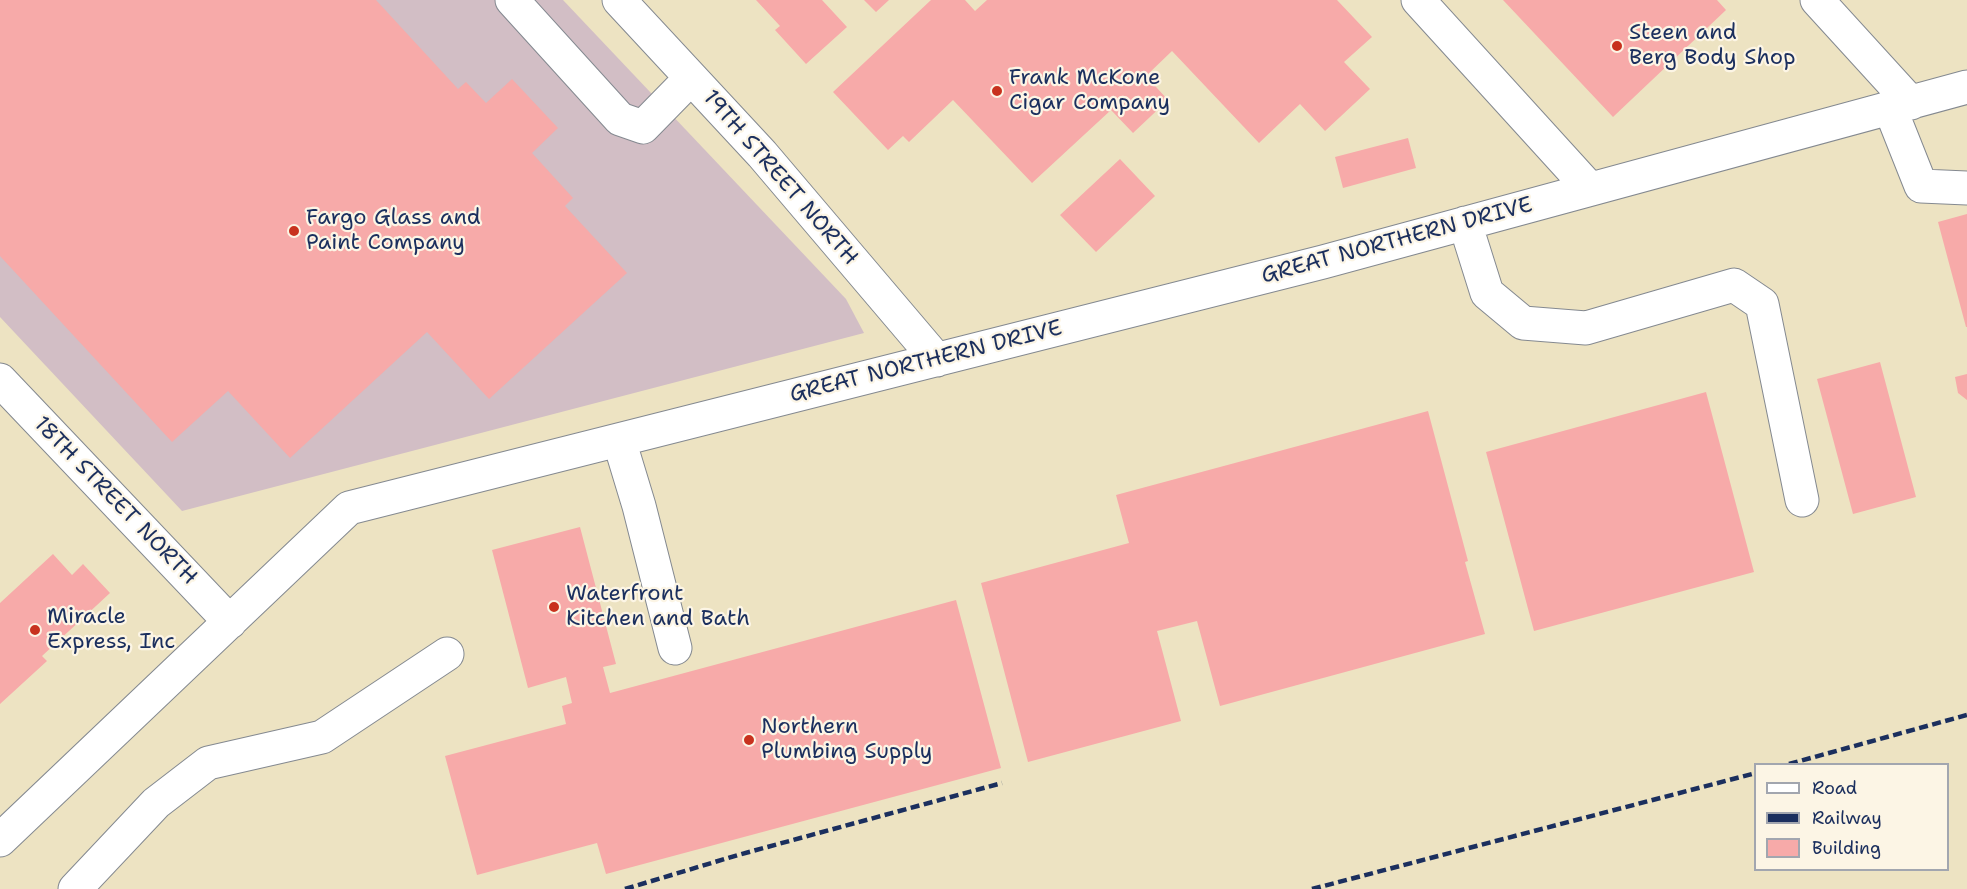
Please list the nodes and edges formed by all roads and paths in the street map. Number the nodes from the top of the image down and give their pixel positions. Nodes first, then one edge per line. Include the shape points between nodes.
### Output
1 (512, 0) edge
2 (619, 0) edge
3 (1418, 0) edge
4 (1817, 0) edge
5 (691, 78) junction
6 (1967, 87) edge
7 (1901, 105) junction
8 (1967, 188) edge
9 (1590, 189) junction
10 (1465, 223) junction
11 (937, 360) junction
12 (0, 380) edge
13 (619, 440) junction
14 (1802, 500) dead end
15 (230, 622) junction
16 (675, 648) dead end
17 (447, 654) dead end
18 (0, 840) edge
19 (75, 889) edge

1 - 5 street via 620,119 644,127
2 - 5 street, 19TH STREET NORTH
3 - 9 street
4 - 7 street
5 - 11 street, 19TH STREET NORTH via 762,154
6 - 7 street, GREAT NORTHERN DRIVE
7 - 8 street via 1921,186
7 - 9 street, GREAT NORTHERN DRIVE
9 - 10 street, GREAT NORTHERN DRIVE
10 - 11 street, GREAT NORTHERN DRIVE
10 - 14 street via 1487,293 1523,323 1586,328 1734,285 1762,304
11 - 13 street, GREAT NORTHERN DRIVE
12 - 15 street, 18TH STREET NORTH
13 - 15 street, GREAT NORTHERN DRIVE via 349,508
13 - 16 street
15 - 18 street, GREAT NORTHERN DRIVE
17 - 19 street via 322,737 208,763 156,803

